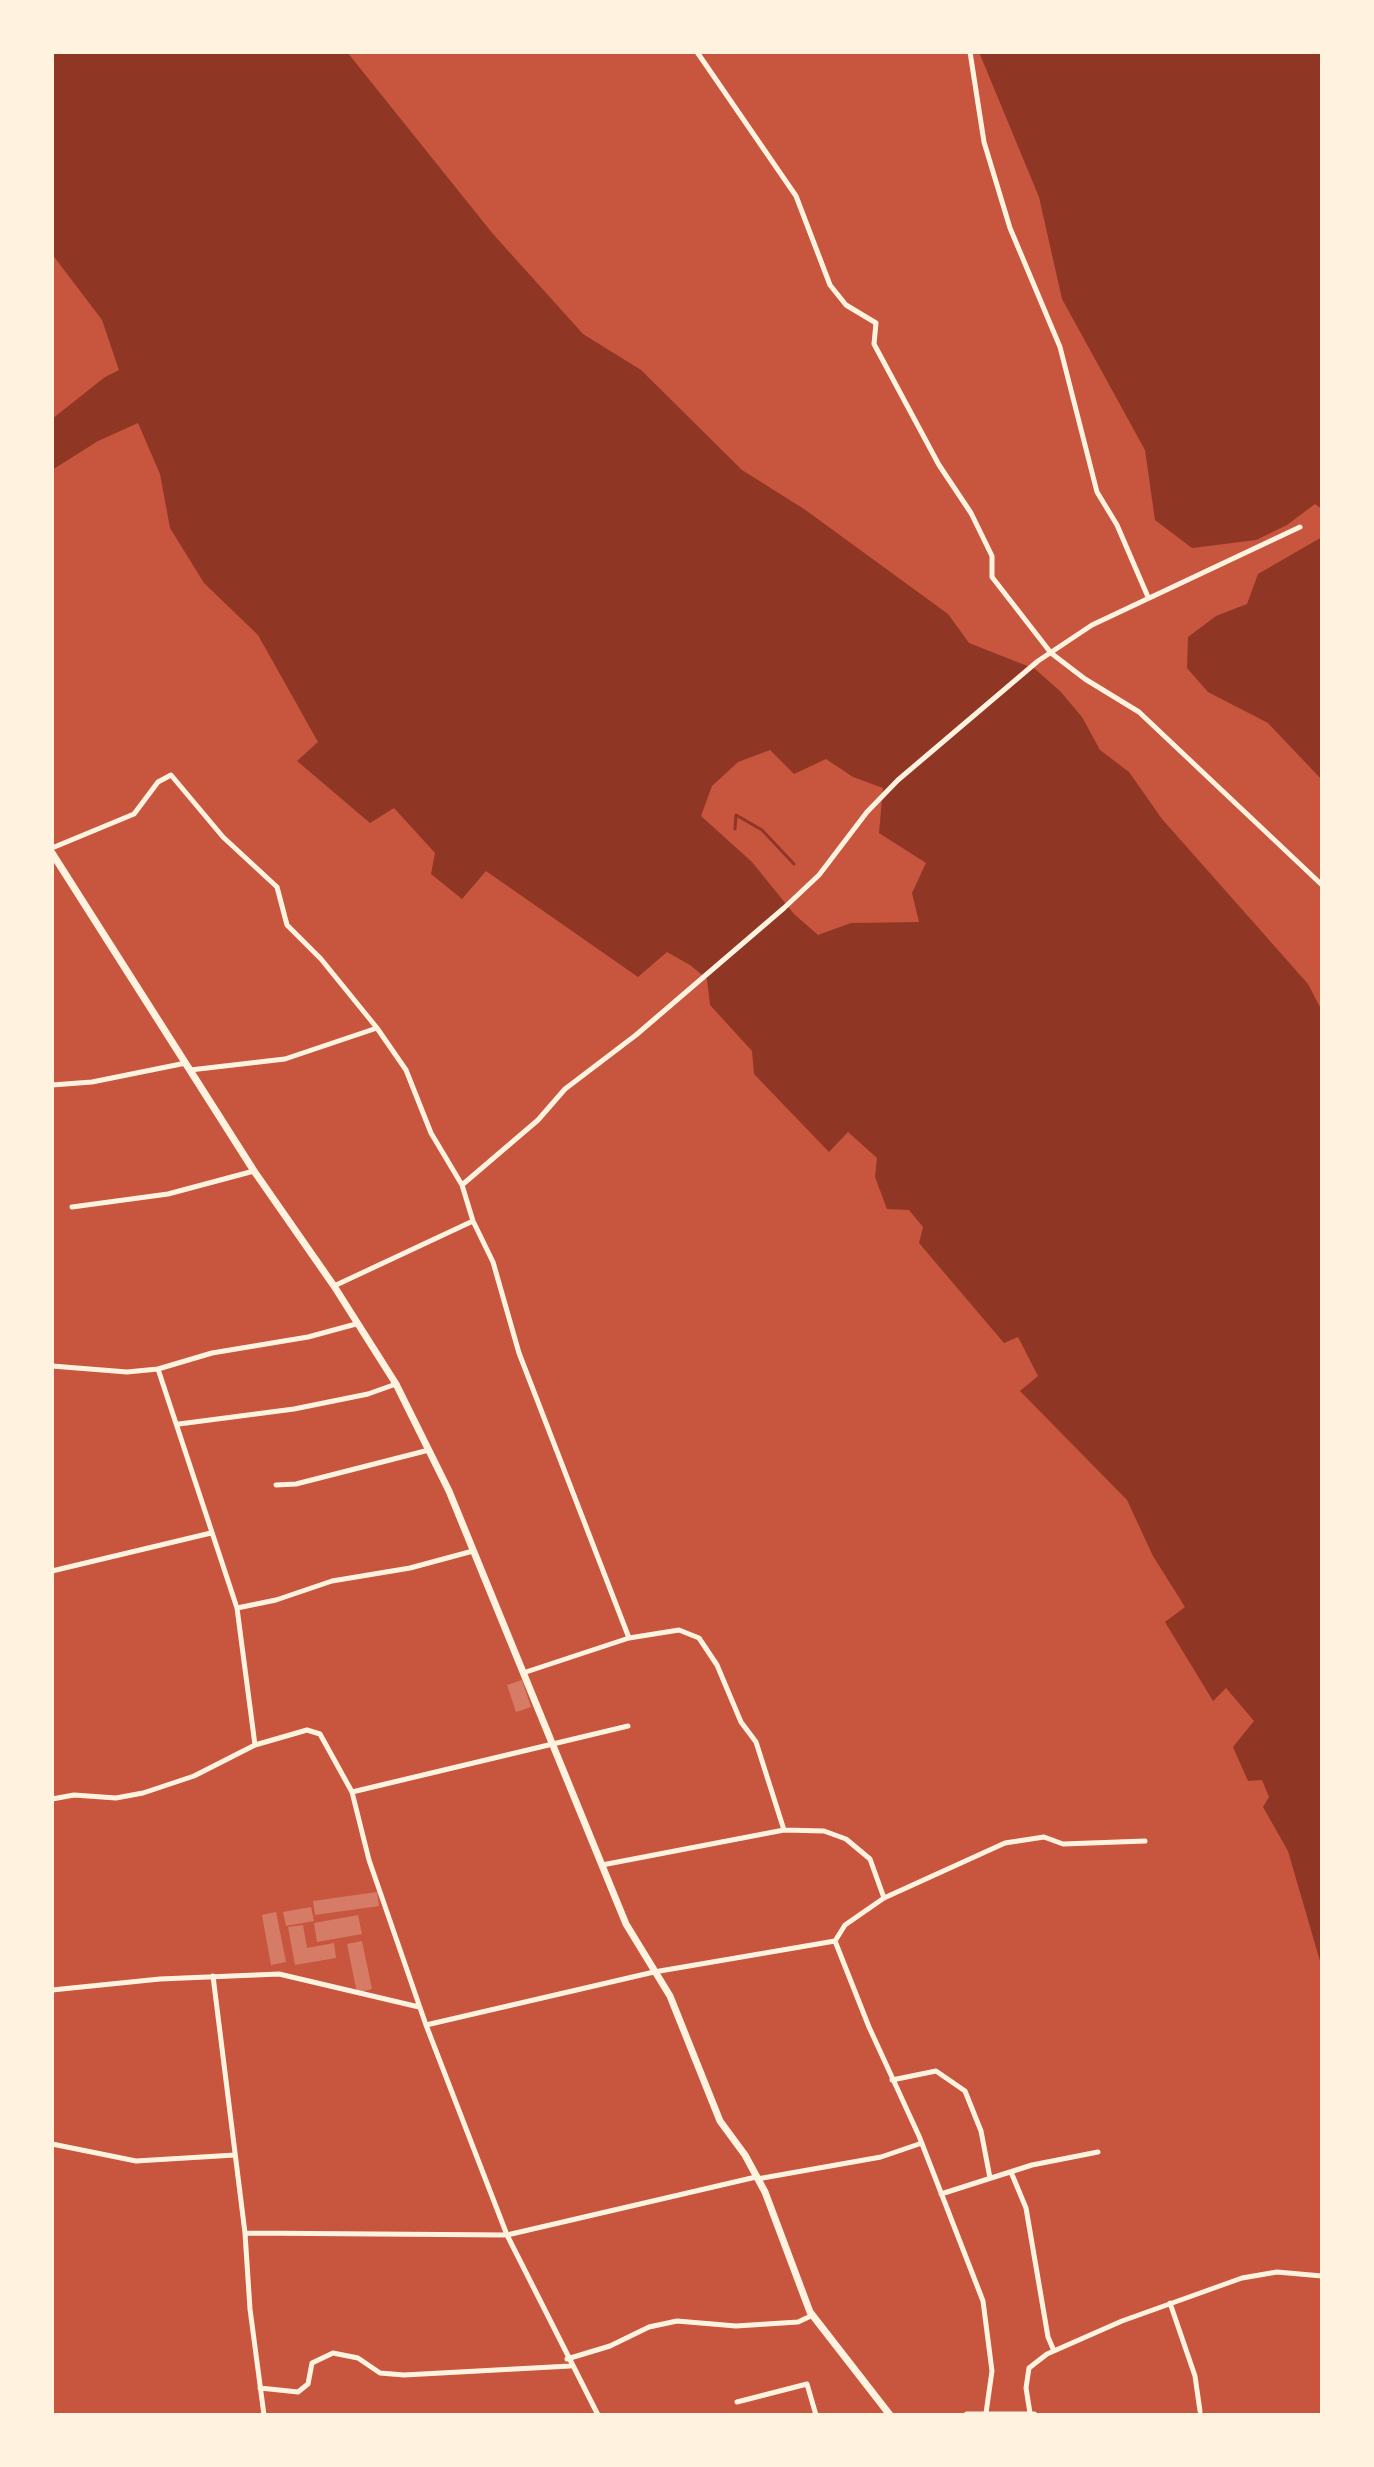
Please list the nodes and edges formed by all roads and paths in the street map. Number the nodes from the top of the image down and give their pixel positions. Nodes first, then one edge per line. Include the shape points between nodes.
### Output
1 (697, 52) edge
2 (970, 52) edge
3 (1300, 527) dead end
4 (1148, 597) junction
5 (1051, 653) junction
6 (52, 850) edge
7 (1322, 885) edge
8 (377, 1028) junction
9 (188, 1067) junction
10 (52, 1085) edge
11 (254, 1171) junction
12 (462, 1185) junction
13 (72, 1207) dead end
14 (473, 1221) junction
15 (334, 1286) junction
16 (356, 1324) junction
17 (52, 1366) edge
18 (158, 1369) junction
19 (396, 1384) junction
20 (179, 1424) junction
21 (429, 1450) junction
22 (276, 1485) dead end
23 (211, 1533) junction
24 (473, 1551) junction
25 (52, 1571) edge
26 (237, 1608) junction
27 (629, 1638) junction
28 (526, 1672) junction
29 (628, 1726) dead end
30 (255, 1745) junction
31 (555, 1745) junction
32 (352, 1792) junction
33 (52, 1799) edge
34 (784, 1830) junction
35 (1145, 1841) dead end
36 (602, 1865) junction
37 (884, 1898) junction
38 (835, 1941) junction
39 (654, 1972) junction
40 (213, 1976) junction
41 (52, 1990) edge
42 (420, 2007) junction
43 (426, 2025) junction
44 (892, 2080) junction
45 (922, 2143) junction
46 (52, 2144) edge
47 (1098, 2152) dead end
48 (235, 2155) junction
49 (1011, 2172) junction
50 (756, 2178) junction
51 (990, 2178) junction
52 (941, 2194) junction
53 (245, 2233) junction
54 (507, 2235) junction
55 (1322, 2276) edge
56 (1170, 2303) junction
57 (813, 2315) junction
58 (1054, 2351) junction
59 (567, 2359) junction
60 (570, 2366) junction
61 (260, 2388) junction
62 (737, 2402) dead end
63 (1200, 2411) dead end
64 (986, 2413) junction
65 (1032, 2414) edge
66 (264, 2415) edge
67 (598, 2415) edge
68 (816, 2415) edge
69 (890, 2415) edge
70 (967, 2415) edge

1 - 5 street via 796,196 830,285 846,305 876,323 874,344 971,513 992,556 992,577
2 - 4 street via 984,142 1002,204 1060,347 1097,492
3 - 4 street
4 - 5 street
5 - 7 street via 1139,712
5 - 12 street via 898,780 819,875 672,1005 565,1089 538,1120
6 - 8 street via 134,814 158,782 171,775 223,837 277,887 287,925
6 - 9 main road
8 - 9 street via 285,1059
8 - 12 street via 406,1070 431,1133
9 - 10 street
9 - 11 main road
11 - 13 street via 168,1194
11 - 15 main road
12 - 14 street
14 - 15 street
14 - 27 street via 493,1262 519,1353
15 - 16 main road
16 - 18 street
16 - 19 main road
17 - 18 street
18 - 20 street
19 - 20 street via 294,1409
19 - 21 main road
20 - 23 street
21 - 22 street
21 - 24 main road
23 - 25 street
23 - 26 street
24 - 26 street
24 - 28 main road
26 - 30 street
27 - 28 street
27 - 34 street via 679,1630 699,1638 756,1742
28 - 31 main road
29 - 31 street
30 - 32 street via 307,1730 320,1734
30 - 33 street via 206,1771 143,1793
31 - 32 street
31 - 36 main road
32 - 42 street via 369,1860
34 - 36 street
34 - 37 street via 824,1831 846,1839 870,1859
35 - 37 street via 1063,1844 1044,1837 1005,1843
36 - 39 main road via 626,1924
37 - 38 street via 845,1925
38 - 39 street
38 - 44 street
39 - 43 street
39 - 50 main road via 670,1996 720,2121
40 - 41 street
40 - 42 street via 279,1974
40 - 48 street
42 - 43 street
43 - 54 street
44 - 45 street
44 - 51 street via 936,2071 965,2091 981,2131
45 - 50 street via 881,2157
45 - 52 street
46 - 48 street via 136,2161
47 - 49 street
48 - 53 street
49 - 51 street
49 - 58 street via 1026,2208
50 - 54 street
50 - 57 main road
51 - 52 street
52 - 64 street via 983,2301 992,2371
53 - 54 street
53 - 61 street
54 - 59 street
55 - 56 street via 1277,2272 1242,2278
56 - 58 street
56 - 63 street via 1195,2376
57 - 59 street via 798,2322 736,2326 677,2321
57 - 69 main road
58 - 65 street via 1029,2368 1026,2388
59 - 60 street
60 - 61 street via 404,2375 380,2373 358,2358 333,2353 312,2363 308,2384 298,2392
60 - 67 street
61 - 66 street
62 - 68 street via 807,2384
64 - 65 main road
64 - 70 main road

